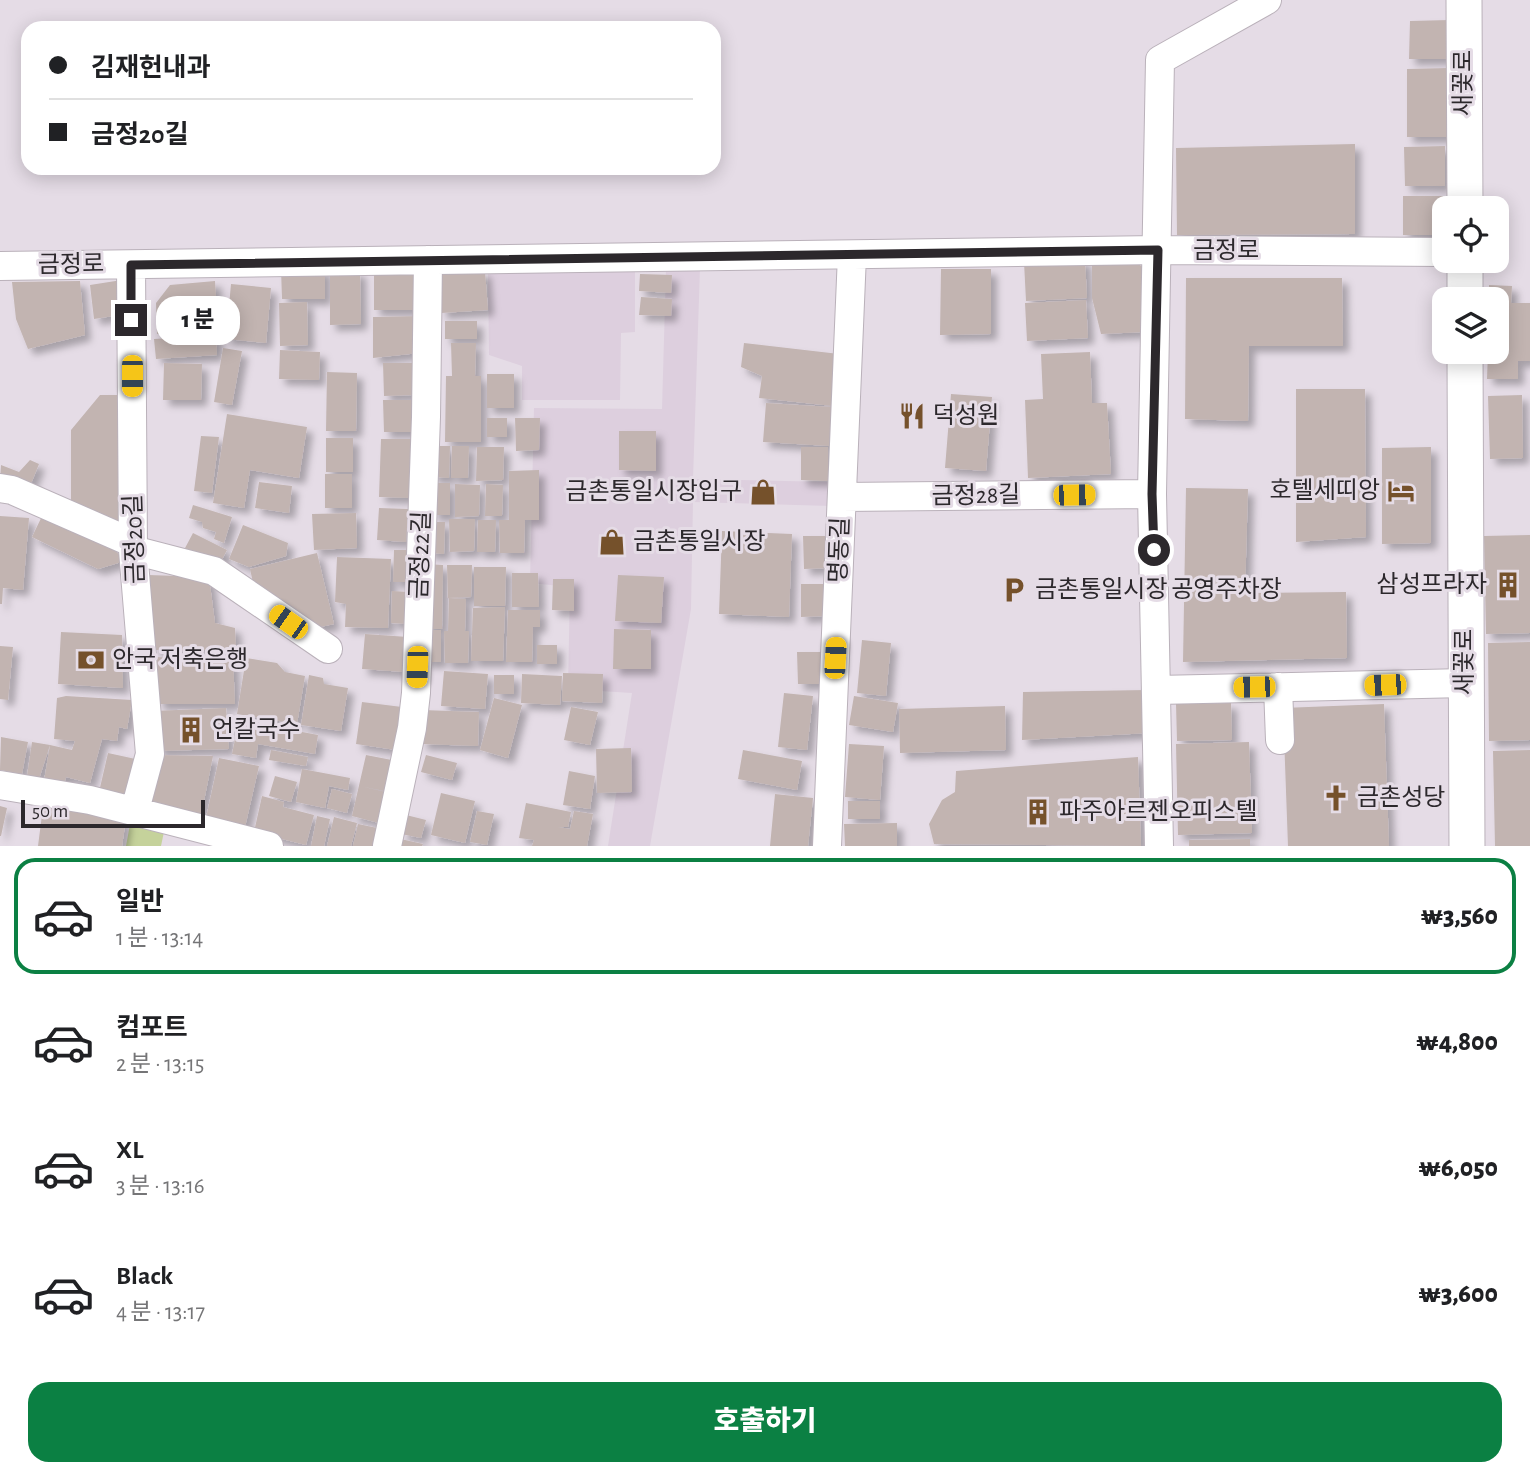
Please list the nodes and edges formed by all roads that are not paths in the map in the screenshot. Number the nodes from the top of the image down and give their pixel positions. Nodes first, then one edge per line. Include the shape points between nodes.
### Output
1 (1268, 0) edge
2 (1464, 0) edge
3 (1465, 196) edge
4 (1158, 250) junction
5 (1432, 252) edge
6 (852, 255) junction
7 (428, 260) junction
8 (131, 265) junction
9 (0, 266) edge
10 (1465, 364) edge
11 (0, 488) edge
12 (1152, 494) junction
13 (842, 497) junction
14 (133, 547) junction
15 (328, 649) dead end
16 (1465, 683) junction
17 (1278, 687) junction
18 (1157, 690) junction
19 (1280, 740) dead end
20 (0, 785) edge
21 (135, 810) junction
22 (270, 846) edge
23 (387, 846) edge
24 (827, 846) edge
25 (1159, 846) edge
26 (1467, 846) edge

1 - 4 street via 1160,60
2 - 3 main road, 새꽃로
4 - 5 street, 금정로
4 - 6 street, 금정로
4 - 12 street
6 - 7 street, 금정로
6 - 13 street, 명동길
7 - 8 street, 금정로
7 - 23 street, 금정22길 via 416,693
8 - 9 street, 금정로
8 - 14 street, 금정20길
10 - 16 main road, 새꽃로
11 - 14 street
12 - 13 street, 금정28길
12 - 18 street
13 - 24 street, 명동길
14 - 15 street via 214,571
14 - 21 street, 금정20길 via 150,754
16 - 17 street
16 - 26 main road, 새꽃로
17 - 18 street
17 - 19 street
18 - 25 street
20 - 21 street
21 - 22 street

